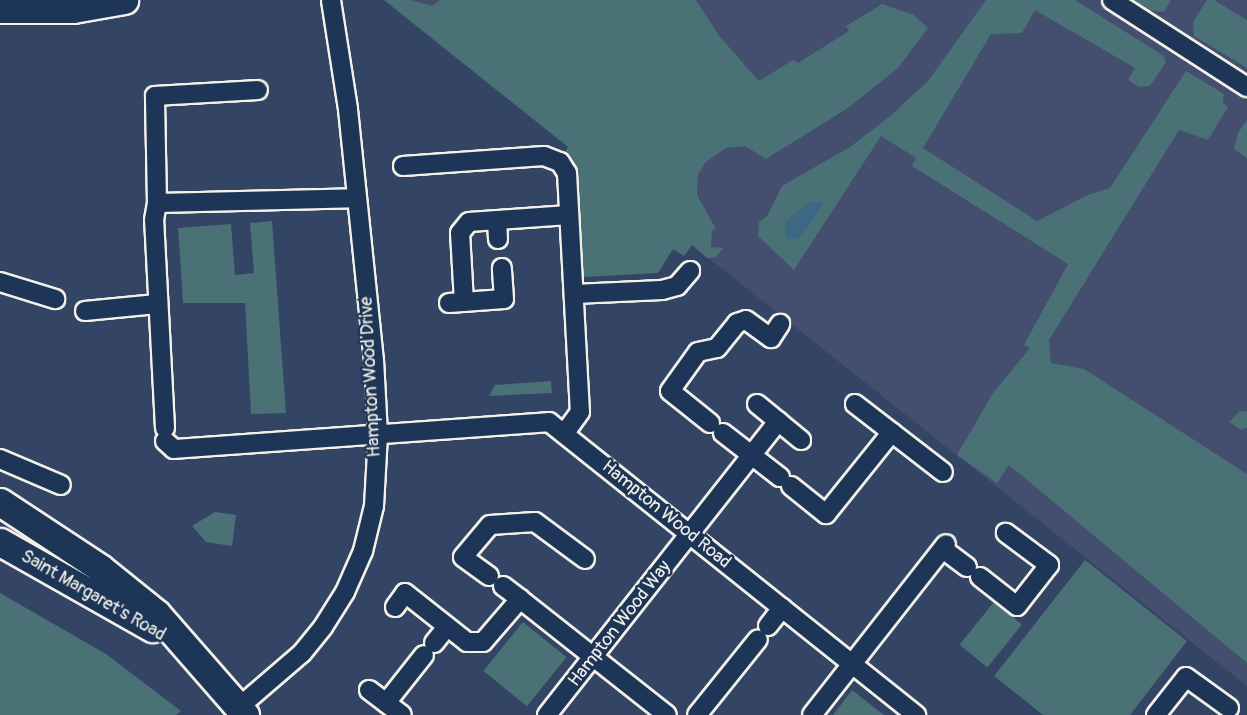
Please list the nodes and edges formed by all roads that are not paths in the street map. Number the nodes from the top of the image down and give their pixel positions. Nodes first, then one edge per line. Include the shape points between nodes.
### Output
1 (124, 0) edge
2 (331, 0) edge
3 (1112, 0) edge
4 (0, 9) edge
5 (1247, 87) edge
6 (258, 90) dead end
7 (403, 166) dead end
8 (356, 198) junction
9 (157, 202) junction
10 (569, 215) junction
11 (496, 220) junction
12 (498, 239) dead end
13 (502, 268) dead end
14 (690, 271) dead end
15 (0, 282) edge
16 (574, 294) junction
17 (54, 298) dead end
18 (157, 304) junction
19 (85, 311) dead end
20 (780, 324) dead end
21 (757, 404) dead end
22 (855, 404) dead end
23 (778, 421) junction
24 (891, 432) junction
25 (378, 434) junction
26 (564, 434) junction
27 (801, 440) dead end
28 (752, 455) junction
29 (0, 459) edge
30 (943, 472) dead end
31 (61, 485) dead end
32 (0, 502) edge
33 (1005, 533) dead end
34 (690, 535) junction
35 (0, 542) edge
36 (585, 559) dead end
37 (520, 599) junction
38 (395, 607) dead end
39 (782, 608) junction
40 (447, 627) junction
41 (186, 651) junction
42 (594, 656) junction
43 (852, 664) junction
44 (369, 690) dead end
45 (386, 703) junction
46 (1229, 708) dead end
47 (241, 712) edge
48 (550, 714) edge
49 (402, 715) edge
50 (667, 715) edge
51 (697, 715) edge
52 (812, 715) edge
53 (916, 715) edge
54 (1156, 715) edge

1 - 4 main road via 73,9
2 - 8 street, Hampton Wood Drive
3 - 5 street
6 - 9 street via 155,96
7 - 10 street via 544,156 560,162 567,173
8 - 9 street
8 - 25 street, Hampton Wood Drive
9 - 18 street
10 - 11 street
10 - 16 street
11 - 12 street
11 - 13 street via 469,222 460,233 457,302 504,299
14 - 16 street via 677,286 662,290
15 - 17 street
16 - 26 street via 580,412
18 - 19 street
18 - 25 street, Hampton Wood Road via 165,435 174,449
20 - 28 street via 771,338 746,320 737,323 717,348 698,352 670,392
21 - 23 street
22 - 24 street
23 - 27 street
23 - 28 street, Hampton Wood Way
24 - 28 street via 826,514
24 - 30 street
25 - 26 street, Hampton Wood Road via 549,422
25 - 47 street, Hampton Wood Drive via 374,506 363,551 345,592 302,653
26 - 34 street, Hampton Wood Road
28 - 34 street, Hampton Wood Way
29 - 31 street
32 - 41 main road, Saint Margaret's Road via 108,575 157,614
33 - 43 street via 1049,565 1017,606 945,546
34 - 39 street, Hampton Wood Road
34 - 42 street, Hampton Wood Way
35 - 41 main road, Saint Margaret's Road via 134,617
36 - 37 street via 535,522 490,525 463,557
37 - 40 street via 483,642 467,642
37 - 42 street
38 - 40 street via 405,592
39 - 43 street, Hampton Wood Road
39 - 51 street
40 - 45 street
41 - 47 main road, Saint Margaret's Road
42 - 48 street, Hampton Wood Way
42 - 50 street
43 - 52 street
43 - 53 street, Hampton Wood Road
44 - 45 street
45 - 49 street
46 - 54 street via 1186,677

